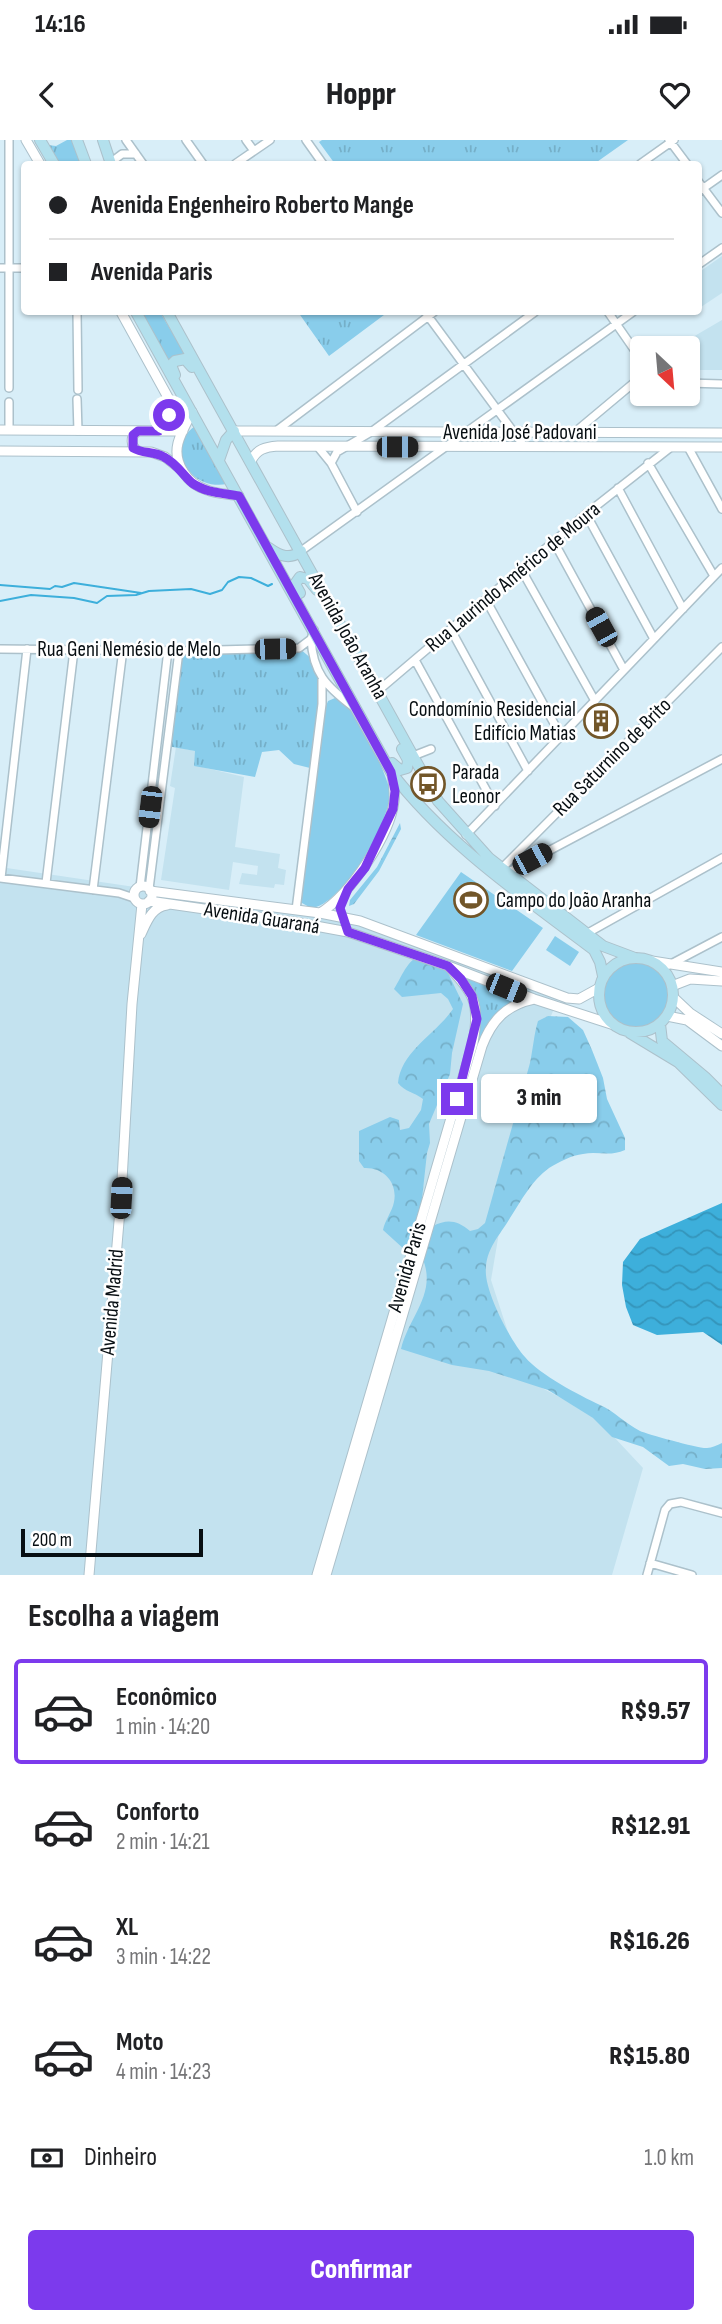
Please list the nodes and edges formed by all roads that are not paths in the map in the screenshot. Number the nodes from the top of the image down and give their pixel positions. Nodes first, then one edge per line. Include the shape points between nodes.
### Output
1 (9, 140) edge
2 (26, 140) edge
3 (40, 140) edge
4 (77, 140) edge
5 (103, 140) edge
6 (126, 140) edge
7 (186, 140) edge
8 (246, 140) edge
9 (270, 140) edge
10 (306, 140) edge
11 (671, 141) edge
12 (254, 151) junction
13 (136, 154) junction
14 (38, 161) edge
15 (52, 161) edge
16 (85, 161) edge
17 (111, 161) edge
18 (114, 161) edge
19 (141, 161) edge
20 (201, 161) edge
21 (239, 161) edge
22 (321, 161) edge
23 (644, 161) edge
24 (685, 161) edge
25 (722, 175) edge
26 (702, 189) edge
27 (702, 191) edge
28 (722, 213) edge
29 (722, 248) edge
30 (702, 262) edge
31 (0, 268) edge
32 (9, 268) junction
33 (21, 268) edge
34 (77, 315) edge
35 (123, 315) edge
36 (138, 315) edge
37 (169, 315) edge
38 (426, 315) edge
39 (430, 315) edge
40 (531, 315) edge
41 (610, 315) edge
42 (629, 315) edge
43 (617, 323) junction
44 (630, 343) edge
45 (465, 363) junction
46 (700, 383) edge
47 (722, 384) edge
48 (9, 388) dead end
49 (78, 390) dead end
50 (630, 390) edge
51 (183, 396) junction
52 (78, 399) dead end
53 (9, 402) dead end
54 (499, 409) junction
55 (192, 412) junction
56 (598, 413) junction
57 (393, 416) junction
58 (226, 417) junction
59 (5, 430) edge
60 (78, 431) junction
61 (138, 431) junction
62 (159, 431) junction
63 (183, 431) junction
64 (234, 431) junction
65 (276, 431) junction
66 (513, 431) junction
67 (371, 432) junction
68 (398, 432) junction
69 (468, 432) junction
70 (575, 432) junction
71 (604, 432) junction
72 (722, 433) edge
73 (278, 446) junction
74 (524, 446) junction
75 (318, 447) junction
76 (348, 447) junction
77 (447, 447) junction
78 (645, 447) junction
79 (671, 447) junction
80 (688, 447) junction
81 (722, 447) edge
82 (0, 451) edge
83 (140, 452) junction
84 (219, 460) junction
85 (251, 461) junction
86 (331, 463) junction
87 (648, 463) junction
88 (183, 471) junction
89 (618, 488) junction
90 (239, 496) junction
91 (721, 505) edge
92 (357, 512) junction
93 (586, 514) junction
94 (554, 542) junction
95 (268, 548) junction
96 (302, 551) junction
97 (722, 568) edge
98 (521, 569) junction
99 (714, 576) junction
100 (486, 600) junction
101 (683, 609) junction
102 (305, 612) junction
103 (339, 620) junction
104 (451, 630) junction
105 (312, 634) junction
106 (654, 639) junction
107 (722, 647) edge
108 (299, 648) junction
109 (0, 649) edge
110 (27, 649) junction
111 (123, 649) junction
112 (74, 650) junction
113 (168, 650) junction
114 (179, 651) junction
115 (313, 660) junction
116 (415, 660) junction
117 (624, 670) junction
118 (322, 679) junction
119 (379, 690) junction
120 (334, 692) junction
121 (595, 701) junction
122 (323, 704) junction
123 (358, 710) junction
124 (400, 730) junction
125 (369, 733) junction
126 (561, 736) junction
127 (431, 749) dead end
128 (413, 756) junction
129 (722, 760) edge
130 (528, 771) junction
131 (391, 772) junction
132 (495, 806) junction
133 (466, 835) junction
134 (522, 849) junction
135 (722, 858) edge
136 (532, 859) junction
137 (505, 870) junction
138 (0, 878) edge
139 (46, 883) junction
140 (348, 889) junction
141 (93, 890) junction
142 (143, 894) junction
143 (178, 905) junction
144 (296, 910) junction
145 (320, 914) junction
146 (341, 917) junction
147 (348, 932) junction
148 (586, 933) junction
149 (722, 937) edge
150 (136, 946) junction
151 (635, 958) junction
152 (652, 961) junction
153 (669, 965) junction
154 (448, 966) junction
155 (722, 972) edge
156 (603, 976) junction
157 (722, 981) edge
158 (599, 988) junction
159 (673, 991) junction
160 (534, 999) junction
161 (667, 1016) junction
162 (611, 1024) junction
163 (660, 1024) junction
164 (629, 1032) junction
165 (722, 1034) edge
166 (722, 1046) edge
167 (722, 1094) edge
168 (722, 1105) edge
169 (404, 1294) junction
170 (722, 1513) edge
171 (650, 1563) junction
172 (89, 1575) edge
173 (317, 1575) edge
174 (326, 1575) edge
175 (647, 1575) edge
176 (692, 1575) edge

1 - 32 street
2 - 14 street
3 - 15 main road
4 - 16 main road
5 - 17 main road
6 - 13 street
7 - 20 street
8 - 12 street
9 - 12 street
10 - 22 street
11 - 23 street
11 - 24 street
12 - 21 street
13 - 18 street via 122,154
13 - 19 street
25 - 26 street
27 - 28 street
29 - 30 street
31 - 32 street
32 - 33 street
32 - 48 street
34 - 49 street
35 - 62 street via 170,401 169,415
36 - 51 main road, Avenida João Aranha
37 - 58 main road, Avenida João Aranha
38 - 65 street
39 - 45 street
40 - 45 street
41 - 43 street
42 - 43 street
43 - 44 street
43 - 54 street
45 - 54 street
45 - 57 street
46 - 47 street
50 - 56 street
51 - 55 main road, Avenida João Aranha
51 - 58 main road via 171,365 182,358 189,362 218,414
52 - 60 street
53 - 59 street
54 - 66 street
54 - 69 street
55 - 63 street
55 - 84 main road, Avenida João Aranha
56 - 70 street
56 - 71 street via 597,423
57 - 67 street
57 - 68 street
58 - 64 main road, Avenida João Aranha
59 - 60 street
60 - 61 street
61 - 62 street
61 - 83 street via 132,443
62 - 63 street
63 - 88 street via 177,454
64 - 65 street, Avenida José Padovani
64 - 84 main road
64 - 85 main road, Avenida João Aranha
65 - 67 street, Avenida José Padovani
65 - 73 street via 270,440
66 - 69 street, Avenida José Padovani
66 - 70 street, Avenida José Padovani
66 - 74 street
67 - 68 street, Avenida José Padovani
67 - 76 street
68 - 69 street, Avenida José Padovani
69 - 77 street
70 - 71 street, Avenida José Padovani
71 - 72 street, Avenida José Padovani
73 - 75 street, Avenida José Padovani
73 - 85 street via 261,449
74 - 77 street, Avenida José Padovani
74 - 78 street, Avenida José Padovani
75 - 76 street, Avenida José Padovani
75 - 86 street
76 - 77 street, Avenida José Padovani
76 - 86 street
77 - 92 street
78 - 79 street, Avenida José Padovani
78 - 87 street
79 - 80 street, Avenida José Padovani
79 - 87 street, Rua Laurindo Américo de Moura
80 - 81 street, Avenida José Padovani
80 - 91 street
82 - 83 street
83 - 88 street via 158,454
84 - 90 main road, Avenida João Aranha
85 - 96 main road, Avenida João Aranha
86 - 92 street
87 - 89 street, Rua Laurindo Américo de Moura
87 - 99 street
88 - 90 street via 204,490
89 - 93 street, Rua Laurindo Américo de Moura
89 - 101 street
90 - 95 main road, Avenida João Aranha
92 - 96 street
93 - 94 street, Rua Laurindo Américo de Moura
93 - 106 street
94 - 98 street, Rua Laurindo Américo de Moura
94 - 117 street
95 - 96 main road via 286,557
95 - 102 main road, Avenida João Aranha
96 - 103 main road, Avenida João Aranha
97 - 99 street
98 - 100 street, Rua Laurindo Américo de Moura
98 - 121 street
99 - 101 street
100 - 104 street, Rua Laurindo Américo de Moura
100 - 126 street
101 - 106 street
102 - 103 main road via 295,584 304,577 313,582 331,616
102 - 105 main road, Avenida João Aranha
103 - 119 main road, Avenida João Aranha
104 - 116 street, Rua Laurindo Américo de Moura
104 - 130 street
105 - 108 street
105 - 115 street
105 - 123 main road, Avenida João Aranha
106 - 117 street
107 - 134 street, Rua Saturnino de Brito
108 - 114 street, Rua Geni Nemésio de Melo
108 - 115 street
109 - 110 street, Rua Geni Nemésio de Melo
110 - 112 street, Rua Geni Nemésio de Melo
110 - 138 street
111 - 112 street, Rua Geni Nemésio de Melo
111 - 113 street, Rua Geni Nemésio de Melo
111 - 141 street
112 - 139 street
113 - 114 street, Rua Geni Nemésio de Melo
113 - 142 street, Avenida Madrid
114 - 142 street, Avenida Madrid
115 - 118 street
116 - 119 street, Rua Laurindo Américo de Moura
116 - 132 street
117 - 121 street
118 - 120 street
118 - 122 street
119 - 124 main road, Avenida João Aranha
120 - 122 street
120 - 123 street
121 - 126 street
122 - 144 street
123 - 125 main road, Avenida João Aranha
124 - 125 main road via 409,765 404,770 395,768 377,737
124 - 128 main road, Avenida João Aranha
125 - 131 main road, Avenida João Aranha
126 - 130 street
127 - 128 street
128 - 133 main road, Avenida João Aranha via 438,801
129 - 136 street
130 - 132 street
131 - 140 street via 393,809 365,868
131 - 156 main road, Avenida João Aranha via 480,863 594,950
132 - 133 street
133 - 137 main road, Avenida João Aranha
134 - 136 street
134 - 137 street, Rua Saturnino de Brito
135 - 148 street
136 - 137 street
137 - 148 main road, Avenida João Aranha
138 - 139 street, Avenida Guaraná
139 - 141 street, Avenida Guaraná
140 - 145 street
140 - 146 street
141 - 142 street, Avenida Guaraná
142 - 143 street, Avenida Guaraná
142 - 144 street, Avenida Guaraná
142 - 150 street, Avenida Madrid
143 - 147 street, Avenida Guaraná
143 - 150 street via 157,907
144 - 145 street, Avenida Guaraná
145 - 146 street, Avenida Guaraná
146 - 147 street
146 - 158 street, Avenida Guaraná via 567,998 579,999
147 - 154 street, Avenida Guaraná
148 - 151 main road, Avenida João Aranha
149 - 153 street
150 - 172 street, Avenida Madrid via 121,1198
151 - 152 main road
151 - 156 main road via 620,961
152 - 153 street
152 - 159 main road via 665,971
153 - 155 street
154 - 160 street, Avenida Guaraná
154 - 169 street, Avenida Paris via 472,996 477,1019
156 - 158 main road
157 - 159 street via 690,979
158 - 162 main road via 600,1008
159 - 161 main road
159 - 165 street via 690,1013
160 - 162 street, Avenida Guaraná
160 - 169 street, Avenida Paris via 502,1013 486,1036
161 - 163 main road
161 - 166 street via 687,1020
162 - 164 main road
163 - 164 main road via 640,1033
163 - 167 main road via 662,1041
164 - 168 main road via 678,1062
169 - 173 street, Avenida Paris
169 - 174 street, Avenida Paris
170 - 171 street via 681,1502 670,1504
171 - 175 street
171 - 176 street

